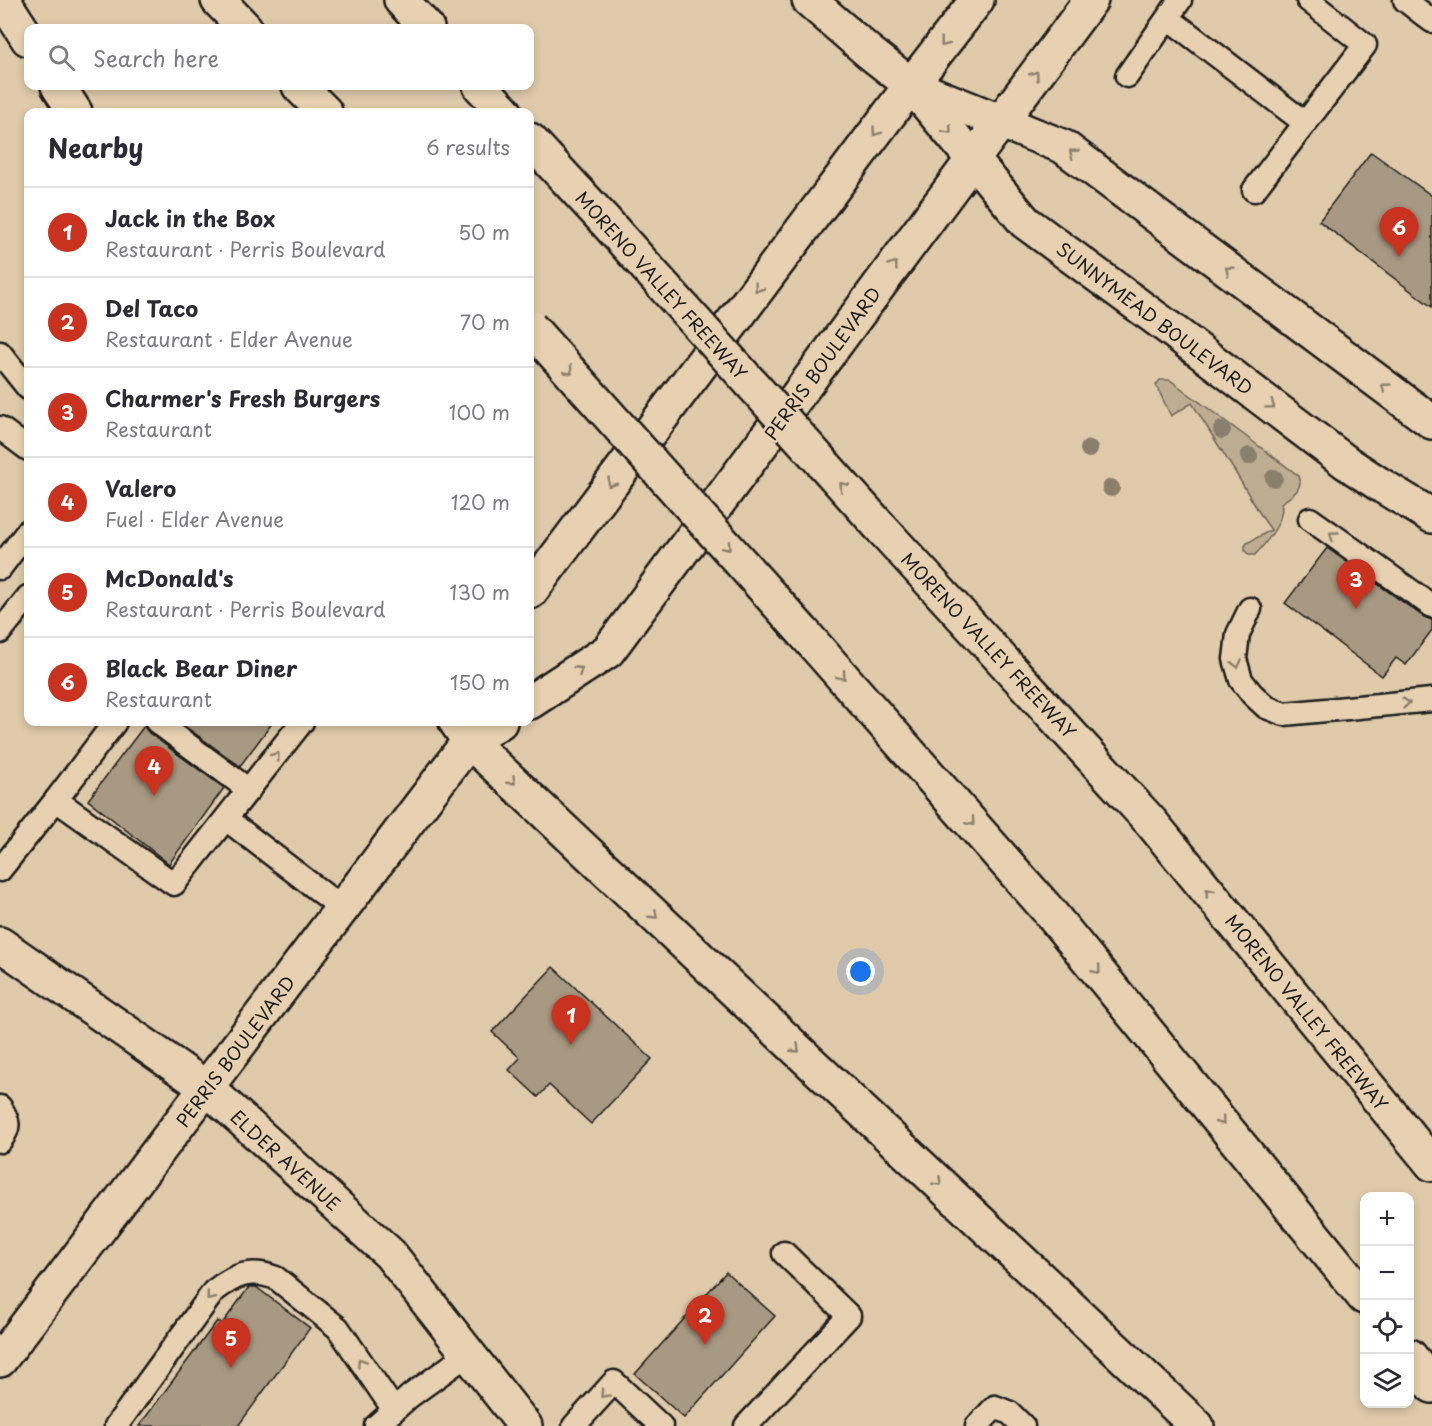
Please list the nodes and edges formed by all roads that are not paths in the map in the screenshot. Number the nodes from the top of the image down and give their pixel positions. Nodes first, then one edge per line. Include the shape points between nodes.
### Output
1 (3, 0) edge
2 (218, 0) edge
3 (401, 0) edge
4 (809, 0) edge
5 (977, 0) edge
6 (1090, 0) edge
7 (1308, 0) edge
8 (1405, 0) edge
9 (1174, 9) edge
10 (1432, 21) edge
11 (241, 24) edge
12 (423, 24) edge
13 (24, 33) edge
14 (1127, 76) dead end
15 (911, 85) junction
16 (61, 90) edge
17 (303, 90) edge
18 (484, 90) edge
19 (72, 108) edge
20 (321, 108) edge
21 (501, 108) edge
22 (1001, 122) junction
23 (1305, 123) junction
24 (534, 144) edge
25 (972, 159) junction
26 (1254, 190) dead end
27 (534, 331) edge
28 (0, 353) edge
29 (24, 383) edge
30 (1432, 422) edge
31 (0, 428) edge
32 (24, 446) edge
33 (1432, 516) edge
34 (1310, 519) dead end
35 (24, 536) edge
36 (0, 568) edge
37 (534, 587) edge
38 (24, 602) edge
39 (1432, 606) edge
40 (1250, 609) dead end
41 (0, 632) edge
42 (534, 699) edge
43 (1432, 700) edge
44 (112, 726) edge
45 (162, 726) edge
46 (299, 726) edge
47 (467, 728) edge
48 (249, 790) junction
49 (56, 800) junction
50 (226, 819) junction
51 (0, 870) edge
52 (343, 909) junction
53 (0, 944) edge
54 (207, 1088) junction
55 (0, 1107) edge
56 (0, 1142) edge
57 (1432, 1164) edge
58 (784, 1253) dead end
59 (1360, 1291) edge
60 (468, 1354) junction
61 (0, 1360) edge
62 (1414, 1361) edge
63 (1432, 1386) edge
64 (394, 1410) junction
65 (116, 1426) edge
66 (375, 1426) edge
67 (525, 1426) edge
68 (574, 1426) edge
69 (661, 1426) edge
70 (746, 1426) edge
71 (977, 1426) edge
72 (1023, 1426) edge
73 (1197, 1426) edge

1 - 13 main road
2 - 11 main road
3 - 12 main road
4 - 15 main road, SUNNYMEAD BOULEVARD
5 -> 15 main road
22 -> 6 main road, PERRIS BOULEVARD
7 - 23 lane via 1365,45
8 - 10 lane
9 - 14 lane
9 - 23 lane
15 - 22 main road, SUNNYMEAD BOULEVARD
15 -> 25 main road, SUNNYMEAD BOULEVARD
15 -> 37 main road
16 - 19 main road
17 - 20 main road
18 - 21 main road
22 - 25 main road, PERRIS BOULEVARD
30 -> 22 main road, SUNNYMEAD BOULEVARD via 1064,147
23 - 26 lane
57 -> 24 main road, MORENO VALLEY FREEWAY, bridge via 1151,822
25 -> 33 main road, SUNNYMEAD BOULEVARD via 1025,222 1347,463
42 -> 25 main road, PERRIS BOULEVARD via 608,651
27 -> 59 main road, bridge via 1047,909
28 - 29 lane
31 - 32 lane
39 -> 34 lane
35 - 36 lane
38 - 41 lane
40 -> 43 lane via 1238,634 1234,659 1242,680 1266,707 1284,714
44 - 49 lane
45 - 48 lane
48 -> 46 lane
47 - 52 main road, PERRIS BOULEVARD
47 -> 73 main road
48 - 50 lane
49 - 50 lane via 174,884
49 - 51 lane
50 - 52 lane
52 - 54 main road, PERRIS BOULEVARD
53 - 54 main road, ELDER AVENUE
54 - 60 main road, ELDER AVENUE via 390,1254
54 - 61 main road, PERRIS BOULEVARD
55 - 56 lane via 8,1125
58 - 70 lane via 849,1316
60 - 64 lane
60 - 67 main road, ELDER AVENUE
62 - 63 main road
64 -> 65 lane via 338,1328 276,1278 246,1274 229,1279 214,1291
64 - 66 lane
69 -> 68 lane via 614,1383
71 - 72 lane via 995,1407 1010,1413

